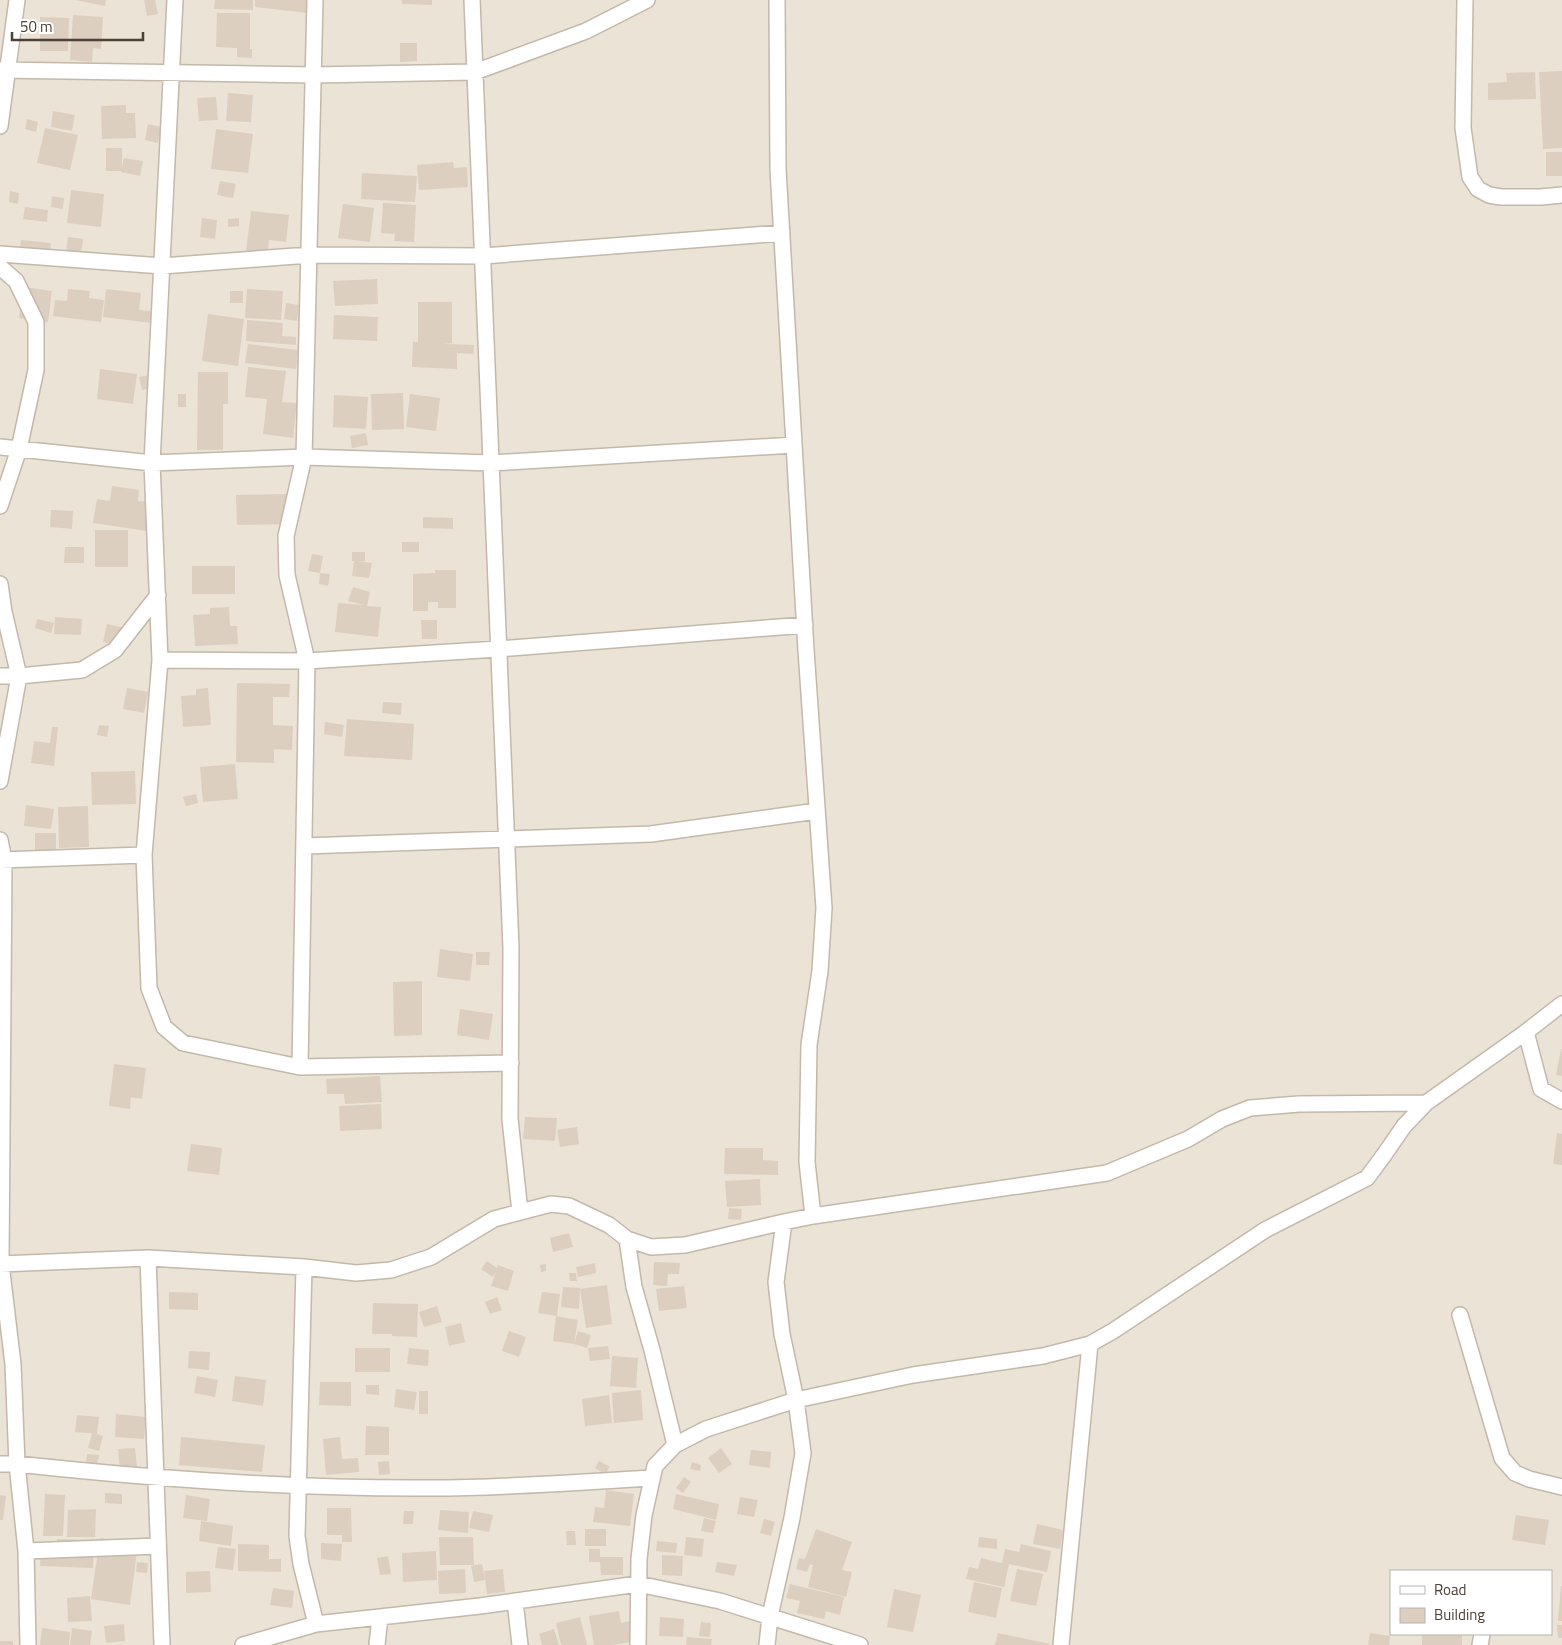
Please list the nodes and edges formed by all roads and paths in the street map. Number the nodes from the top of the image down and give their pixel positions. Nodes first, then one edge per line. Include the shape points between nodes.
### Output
1 (17, 0) edge
2 (175, 0) edge
3 (315, 0) edge
4 (472, 0) edge
5 (648, 0) edge
6 (777, 0) edge
7 (1470, 0) edge
8 (4, 70) edge
9 (475, 72) junction
10 (172, 73) junction
11 (313, 75) junction
12 (0, 126) edge
13 (1562, 195) edge
14 (782, 233) junction
15 (0, 254) edge
16 (309, 255) junction
17 (483, 256) junction
18 (162, 266) junction
19 (0, 267) edge
20 (794, 445) junction
21 (0, 447) edge
22 (19, 449) junction
23 (304, 457) junction
24 (152, 463) junction
25 (491, 463) junction
26 (0, 506) edge
27 (0, 584) edge
28 (158, 595) junction
29 (805, 625) junction
30 (498, 649) junction
31 (160, 660) junction
32 (307, 661) junction
33 (0, 676) edge
34 (19, 676) junction
35 (0, 782) edge
36 (817, 811) junction
37 (0, 840) edge
38 (506, 840) junction
39 (304, 846) junction
40 (144, 855) junction
41 (2, 860) edge
42 (1562, 1004) edge
43 (1526, 1032) junction
44 (511, 1063) junction
45 (300, 1068) junction
46 (1562, 1101) edge
47 (1426, 1103) junction
48 (520, 1212) junction
49 (813, 1216) junction
50 (784, 1222) junction
51 (627, 1239) junction
52 (148, 1258) junction
53 (0, 1264) edge
54 (304, 1267) junction
55 (1460, 1316) dead end
56 (1090, 1344) junction
57 (796, 1400) junction
58 (674, 1445) junction
59 (0, 1464) edge
60 (17, 1464) junction
61 (155, 1476) junction
62 (652, 1478) junction
63 (298, 1485) junction
64 (1562, 1487) edge
65 (158, 1546) junction
66 (26, 1552) junction
67 (638, 1584) junction
68 (515, 1601) junction
69 (770, 1616) junction
70 (380, 1617) junction
71 (316, 1624) junction
72 (28, 1645) edge
73 (162, 1645) edge
74 (243, 1645) edge
75 (377, 1645) edge
76 (520, 1645) edge
77 (638, 1645) edge
78 (767, 1645) edge
79 (860, 1645) edge
80 (1061, 1645) edge

1 - 8 street
2 - 10 street
3 - 11 street
4 - 9 street
5 - 9 street via 586,31
6 - 14 street via 778,169
7 - 13 street via 1463,128 1470,177 1478,189 1488,195
8 - 10 street
8 - 12 street
9 - 11 street
9 - 17 street
10 - 11 street
10 - 18 street
11 - 16 street
14 - 17 street
14 - 20 street
15 - 18 street
16 - 17 street
16 - 18 street
16 - 23 street
17 - 25 street
18 - 24 street
19 - 22 street via 16,280 36,322 36,370
20 - 25 street
20 - 29 street
21 - 22 street
22 - 24 street
22 - 26 street
23 - 24 street
23 - 25 street
23 - 32 street via 286,536 287,575
24 - 28 street
25 - 30 street
27 - 34 street
28 - 31 street
28 - 34 street via 115,650 82,670
29 - 30 street
29 - 36 street
30 - 32 street
30 - 38 street
31 - 32 street
31 - 40 street
32 - 39 street
33 - 34 street
34 - 35 street
36 - 38 street via 651,834
36 - 49 street via 824,908 820,971 809,1045 807,1162
37 - 41 street
38 - 39 street
38 - 44 street via 511,947
39 - 45 street
40 - 41 street
40 - 45 street via 149,988 164,1027 183,1043
41 - 53 street
42 - 43 street
43 - 46 street via 1541,1089
43 - 47 street
44 - 45 street
44 - 48 street via 510,1119
47 - 49 street via 1299,1104 1250,1108 1107,1173
47 - 56 street via 1404,1126 1367,1178 1265,1230
48 - 51 street via 551,1204 569,1206 609,1225
48 - 54 street via 494,1219 431,1257 391,1270 356,1273
49 - 50 street
50 - 51 street via 685,1245 651,1247
50 - 57 street via 776,1282 782,1334
51 - 58 street via 634,1287
52 - 53 street
52 - 54 street
52 - 61 street
53 - 60 street via 13,1364
54 - 63 street
55 - 64 street via 1502,1458 1515,1473
56 - 57 street via 1043,1356 913,1375
56 - 80 street
57 - 58 street via 706,1430
57 - 69 street via 803,1453
58 - 62 street via 655,1466
59 - 60 street
60 - 61 street
60 - 66 street
61 - 63 street
61 - 65 street
62 - 63 street via 432,1488
62 - 67 street via 644,1515
63 - 71 street via 297,1536
65 - 66 street
65 - 73 street
66 - 72 street
67 - 68 street
67 - 69 street via 720,1601
67 - 77 street
68 - 70 street
68 - 76 street
69 - 78 street
69 - 79 street
70 - 71 street
70 - 75 street
71 - 74 street

